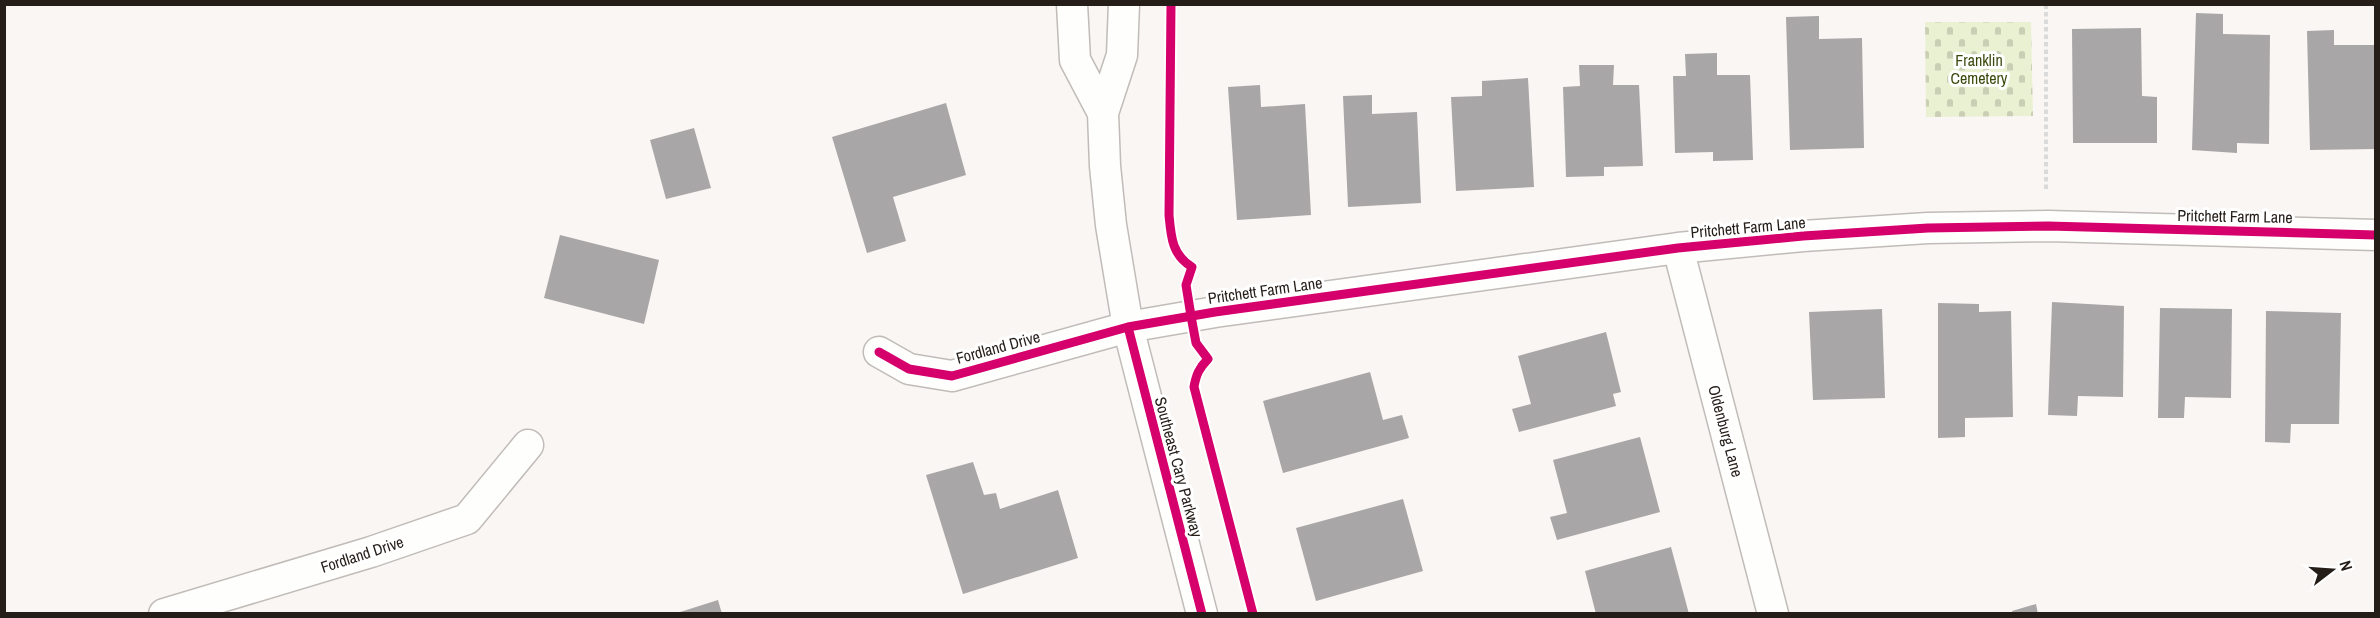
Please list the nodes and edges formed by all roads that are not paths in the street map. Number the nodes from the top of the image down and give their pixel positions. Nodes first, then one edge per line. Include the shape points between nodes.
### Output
1 (1072, 4) edge
2 (1124, 4) edge
3 (1103, 113) junction
4 (2376, 235) edge
5 (1678, 248) junction
6 (1128, 327) junction
7 (879, 352) dead end
8 (528, 446) dead end
9 (164, 614) edge
10 (1202, 614) edge
11 (1773, 614) edge

1 - 3 street, Southeast Cary Parkway via 1075,60
2 - 3 street, Southeast Cary Parkway via 1122,56
3 - 6 street, Southeast Cary Parkway via 1111,225
4 - 5 street, Pritchett Farm Lane via 1976,227 1845,233
5 - 6 street, Pritchett Farm Lane
5 - 11 street, Oldenburg Lane
6 - 7 street, Fordland Drive via 952,376 909,369
6 - 10 street, Southeast Cary Parkway
8 - 9 street, Fordland Drive via 466,519

